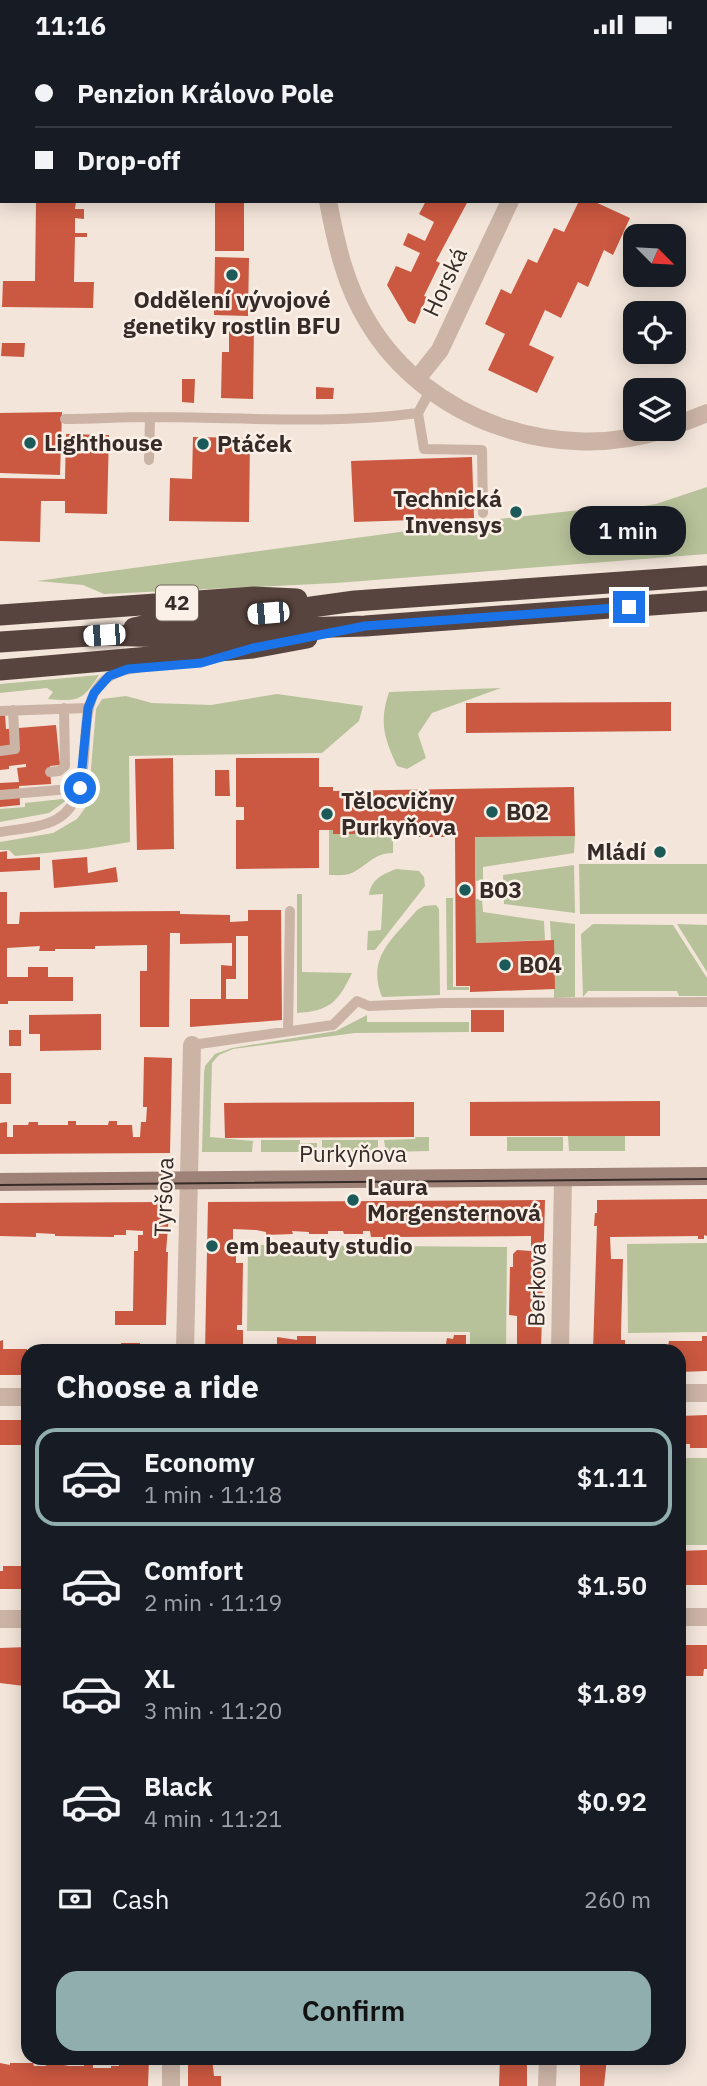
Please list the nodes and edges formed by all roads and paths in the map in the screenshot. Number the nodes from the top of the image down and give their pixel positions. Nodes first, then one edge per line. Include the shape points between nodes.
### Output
1 (328, 203) edge
2 (509, 203) edge
3 (424, 385) junction
4 (418, 413) junction
5 (707, 413) edge
6 (150, 417) junction
7 (65, 419) dead end
8 (686, 421) edge
9 (623, 439) edge
10 (149, 460) dead end
11 (483, 513) dead end
12 (707, 576) edge
13 (355, 601) junction
14 (707, 601) edge
15 (0, 615) edge
16 (365, 626) junction
17 (104, 635) junction
18 (0, 642) edge
19 (253, 648) junction
20 (0, 670) edge
21 (65, 708) junction
22 (88, 708) junction
23 (0, 711) edge
24 (13, 711) junction
25 (0, 751) edge
26 (50, 772) dead end
27 (80, 788) junction
28 (0, 795) edge
29 (0, 832) edge
30 (290, 911) dead end
31 (707, 1002) edge
32 (288, 1031) junction
33 (192, 1045) joint
34 (707, 1176) edge
35 (563, 1178) junction
36 (188, 1180) junction
37 (0, 1182) edge
38 (185, 1344) edge
39 (560, 1344) edge
40 (686, 1393) edge
41 (707, 1393) edge
42 (0, 1397) edge
43 (21, 1397) edge
44 (707, 1616) edge
45 (686, 1617) edge
46 (0, 1619) edge
47 (21, 1619) edge
48 (171, 2065) edge
49 (548, 2065) edge
50 (171, 2086) edge
51 (547, 2086) edge

1 - 3 street via 340,259 368,323 393,356
2 - 3 street, Horská
3 - 4 lane
3 - 9 street via 469,414 506,429 544,439
4 - 6 lane via 322,421
4 - 11 lane via 424,449 482,450
5 - 8 street
6 - 7 lane
6 - 10 lane
12 - 13 highway
13 - 15 highway, 42 via 254,597
13 - 17 highway via 166,621
14 - 16 highway
16 - 17 highway via 167,637
16 - 19 highway, 42
17 - 18 highway
19 - 20 highway, 42
19 - 22 lane via 201,663 128,669 109,676
21 - 22 lane
21 - 24 lane
21 - 26 lane via 65,766
22 - 27 lane
23 - 24 lane
24 - 25 lane via 15,749
27 - 28 lane
27 - 29 lane via 69,810 57,819
30 - 32 lane
31 - 32 lane via 369,1006 357,1001 333,1025
32 - 33 lane
33 - 36 street, Tyršova
34 - 35 street, Purkyňova
35 - 36 street, Purkyňova
35 - 39 street, Berkova
36 - 37 street, Purkyňova
36 - 38 street, Tyršova
40 - 41 street
42 - 43 street
44 - 45 street
46 - 47 street
48 - 50 street
49 - 51 street

